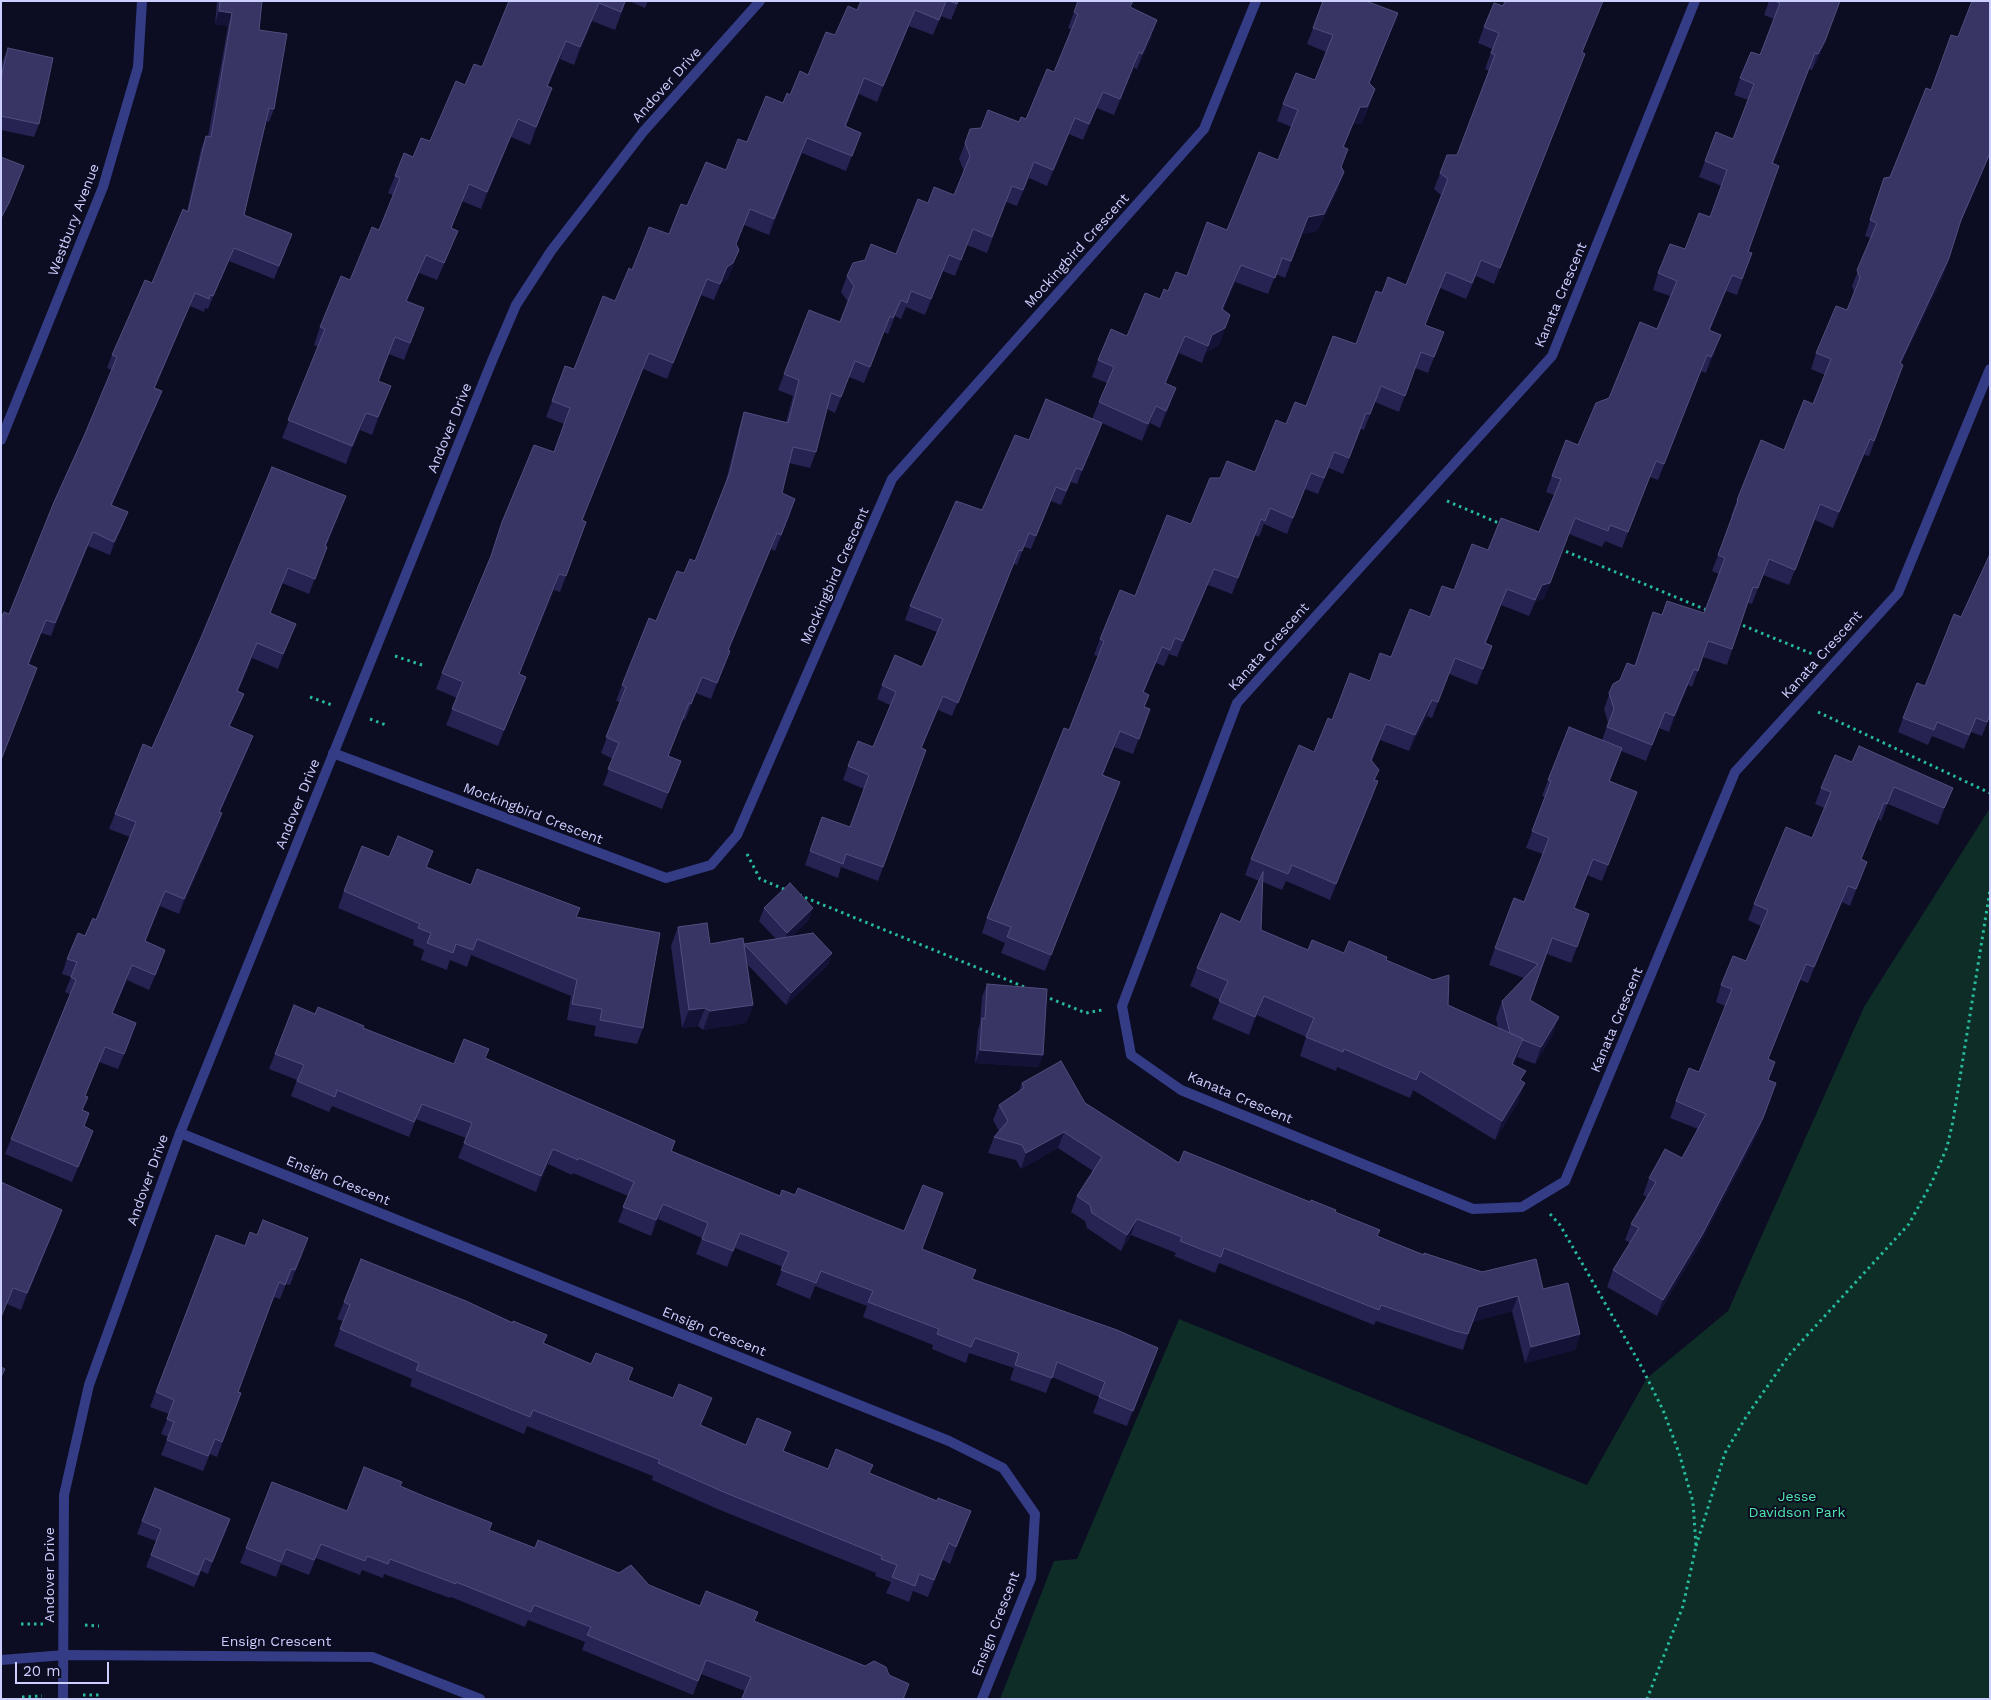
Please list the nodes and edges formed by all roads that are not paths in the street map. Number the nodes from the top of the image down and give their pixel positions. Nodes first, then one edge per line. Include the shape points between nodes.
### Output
1 (142, 1) edge
2 (760, 1) edge
3 (1256, 1) edge
4 (1695, 1) edge
5 (1990, 370) edge
6 (1, 440) edge
7 (334, 753) junction
8 (180, 1133) junction
9 (65, 1655) junction
10 (1, 1660) edge
11 (63, 1699) edge
12 (480, 1699) edge
13 (982, 1699) edge

1 - 6 street, Westbury Avenue via 138,67 103,187
2 - 7 street, Andover Drive via 643,132 551,251 516,305
3 - 7 street, Mockingbird Crescent via 1204,129 892,479 737,835 711,865 666,878
4 - 5 street, Kanata Crescent via 1552,356 1237,703 1122,1006 1131,1055 1181,1090 1473,1209 1522,1207 1565,1181 1735,772 1898,593
7 - 8 street, Andover Drive
8 - 9 street, Andover Drive via 89,1385 64,1495
8 - 13 street, Ensign Crescent via 949,1441 1002,1468 1036,1514 1031,1578
9 - 10 street, Ensign Crescent
9 - 11 street, Andover Drive
9 - 12 street, Ensign Crescent via 372,1656

